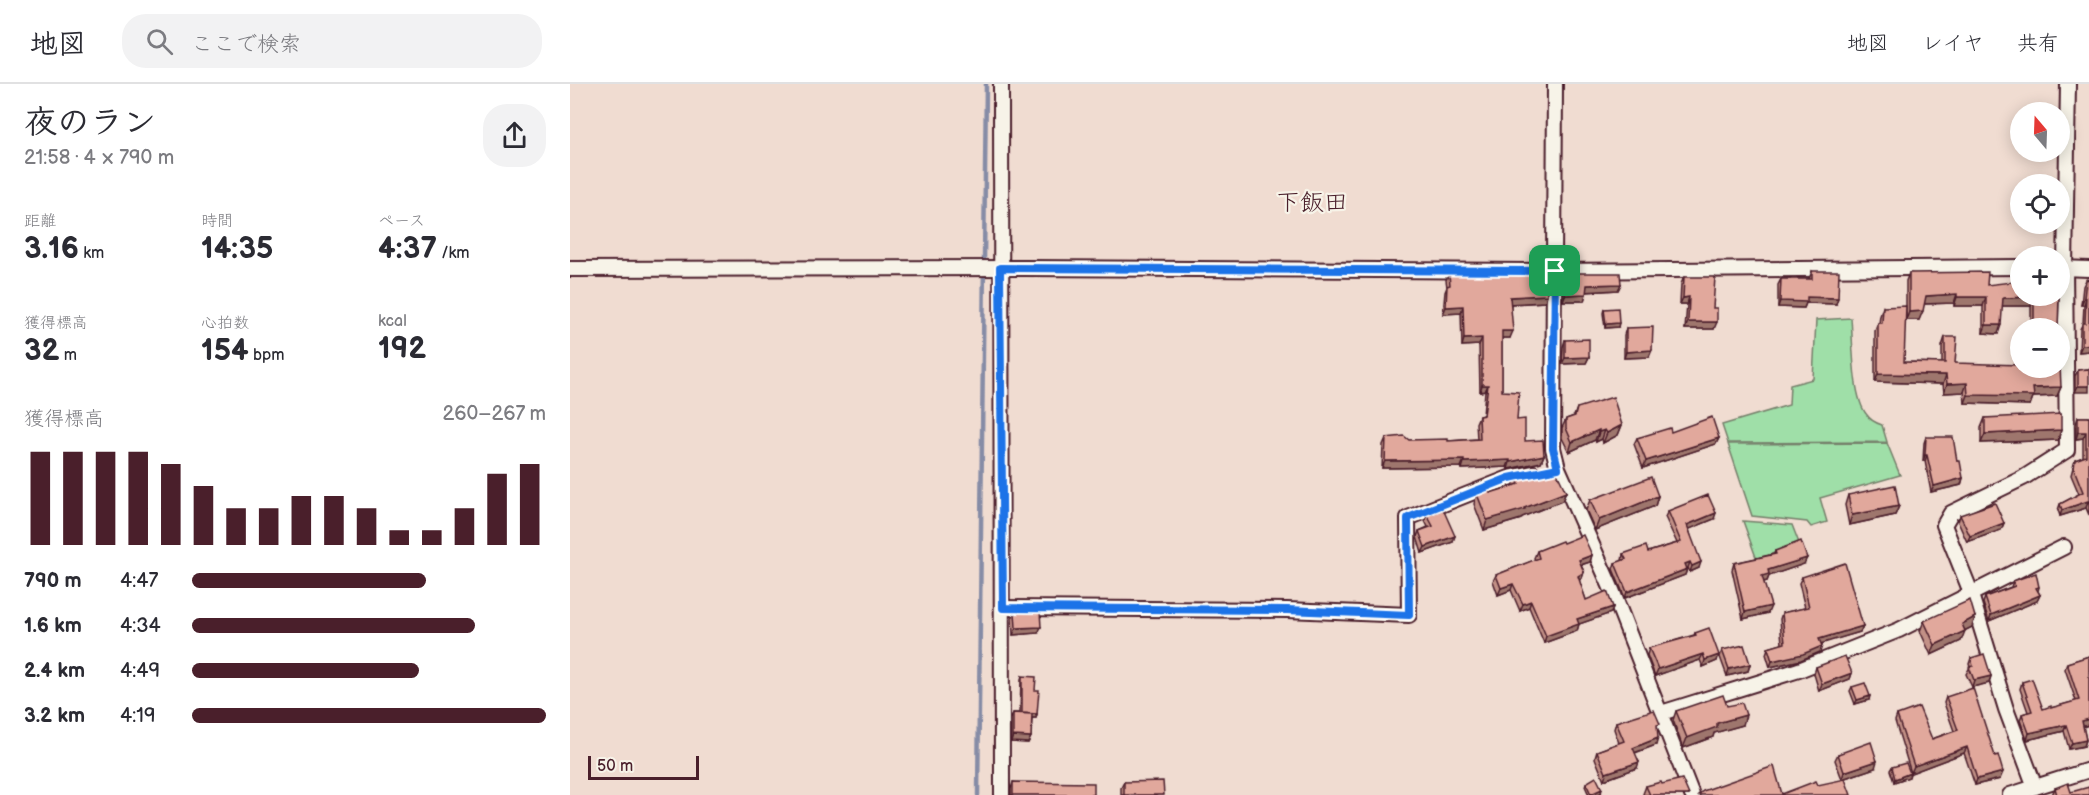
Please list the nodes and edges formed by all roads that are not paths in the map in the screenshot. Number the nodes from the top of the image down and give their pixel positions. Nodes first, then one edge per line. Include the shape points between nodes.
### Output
1 (1001, 84) edge
2 (1555, 84) edge
3 (2068, 84) edge
4 (2063, 246) edge
5 (2010, 267) edge
6 (998, 268) junction
7 (2070, 268) edge
8 (570, 269) edge
9 (2089, 269) edge
10 (1555, 271) junction
11 (2063, 306) edge
12 (1558, 468) junction
13 (2064, 548) dead end
14 (1971, 594) junction
15 (1003, 608) junction
16 (1661, 713) junction
17 (2089, 770) edge
18 (2035, 787) junction
19 (1002, 795) edge
20 (1692, 795) edge
21 (2010, 795) edge

1 - 6 street
2 - 10 street
3 - 4 street
5 - 10 street
6 - 8 street
6 - 10 street
6 - 15 street
7 - 9 street
10 - 12 street via 1553,448
11 - 14 street via 2067,450 2023,478 1951,513 1944,525
12 - 15 street via 1509,478 1408,518 1409,615
12 - 16 street
13 - 14 street
14 - 16 street via 1899,630 1799,670
14 - 18 street
15 - 19 street
16 - 20 street
17 - 18 street
18 - 21 street

